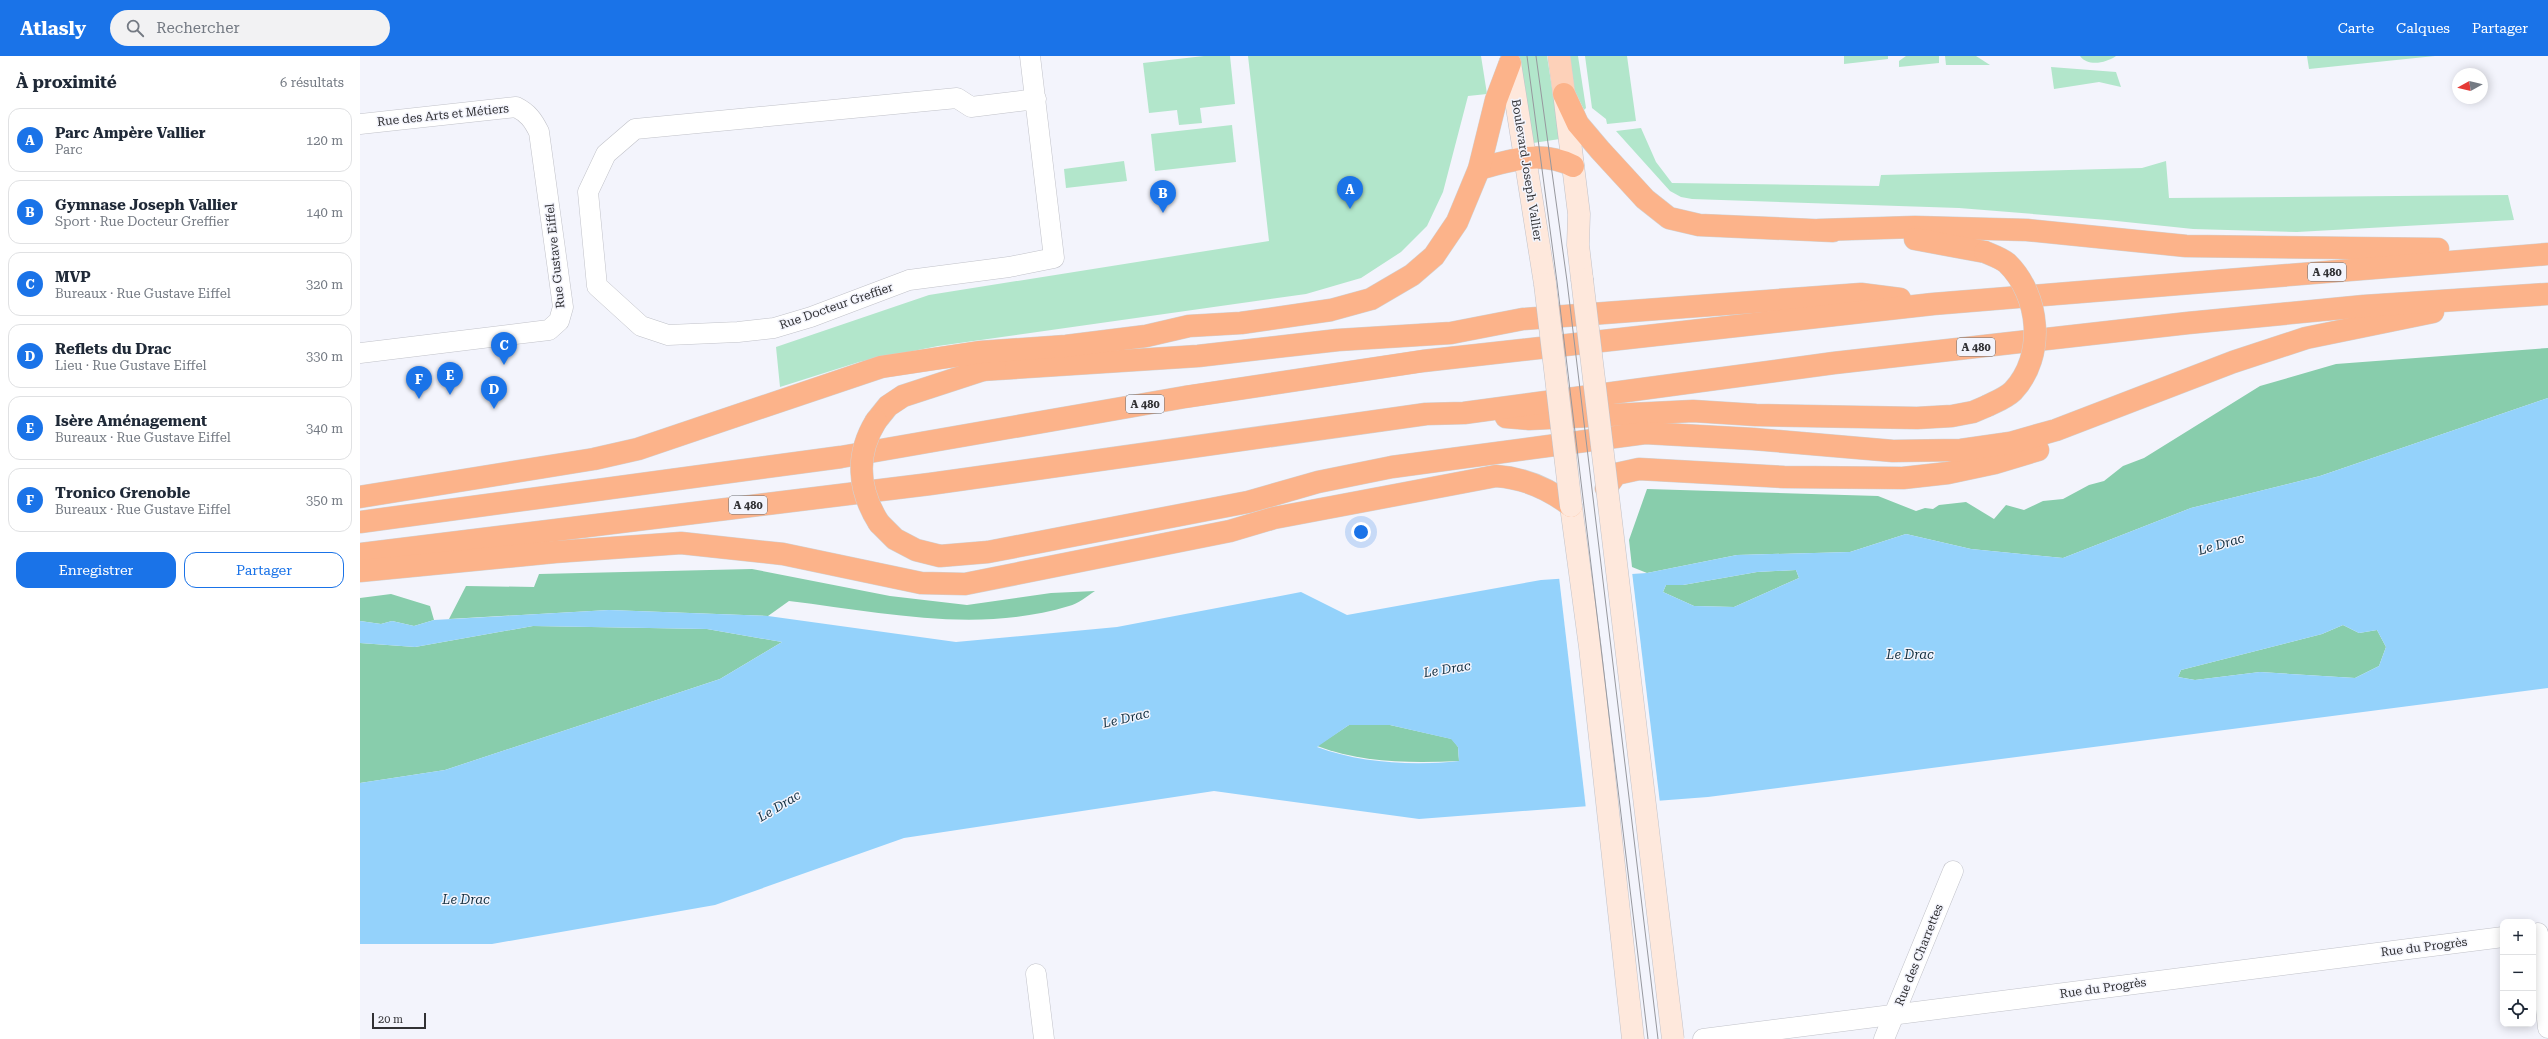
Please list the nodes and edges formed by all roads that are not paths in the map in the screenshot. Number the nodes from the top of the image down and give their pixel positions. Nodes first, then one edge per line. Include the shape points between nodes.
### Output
1 (1030, 56) edge
2 (1559, 56) edge
3 (1509, 60) edge
4 (1564, 94) junction
5 (1036, 99) junction
6 (525, 112) joint
7 (360, 124) edge
8 (1526, 158) junction
9 (1573, 166) junction
10 (1479, 169) junction
11 (1820, 230) junction
12 (2548, 245) edge
13 (2548, 254) edge
14 (2548, 294) edge
15 (2490, 299) junction
16 (1932, 304) junction
17 (1066, 346) junction
18 (360, 353) edge
19 (981, 370) junction
20 (2156, 393) junction
21 (1464, 413) junction
22 (1613, 480) junction
23 (360, 497) edge
24 (1571, 506) junction
25 (1274, 518) junction
26 (360, 522) edge
27 (1024, 546) junction
28 (360, 554) edge
29 (360, 571) edge
30 (1953, 871) dead end
31 (2540, 932) edge
32 (2500, 937) edge
33 (1036, 974) dead end
34 (1894, 1016) junction
35 (2548, 1028) edge
36 (1044, 1039) edge
37 (1633, 1039) edge
38 (1673, 1039) edge
39 (1703, 1039) edge
40 (1884, 1039) edge

1 - 5 street, Rue Docteur Greffier
2 - 4 main road
3 - 8 main road, Boulevard Joseph Vallier
3 - 10 highway
4 - 9 main road
4 - 11 highway via 1578,124 1604,155 1645,199 1669,218 1699,225
5 - 5 street, Rue Docteur Greffier via 1054,258 1009,267 909,280 811,317 774,328 738,332 668,335 641,326 597,286 588,192 606,154 635,128 957,98 971,107
6 - 7 street, Rue des Arts et Métiers via 516,107
6 - 18 street, Rue Gustave Eiffel via 539,132 563,307 559,321 549,330
8 - 9 highway via 1558,159
8 - 10 highway
8 - 24 main road, Boulevard Joseph Vallier, bridge via 1545,284
9 - 22 main road, bridge via 1579,214 1578,245 1582,279
10 - 17 highway via 1457,222 1434,256 1412,275 1371,299 1331,310 1241,323 1189,326 1146,336
11 - 12 highway via 1915,227 2027,230 2186,246 2444,249
11 - 21 highway, bridge via 1906,237 1985,252 2006,262 2020,279 2030,298 2035,319 2032,353 2023,376 2012,391 1986,406 1959,415 1917,418 1756,415 1693,411 1529,419
13 - 16 highway, A 480
14 - 15 highway, A 480
15 - 20 highway via 2366,328 2306,338 2233,362
15 - 21 highway, A 480 via 2364,306 2188,323 1834,363
16 - 19 highway via 1861,294 1798,298 1523,319 1452,333 1338,340 1198,356
16 - 26 highway, A 480 via 1424,361 1185,397 841,457
17 - 19 highway
17 - 23 highway via 980,352 881,367 638,449 594,459
19 - 27 highway, bridge via 903,396 888,406 876,421 862,453 864,492 879,523 895,539 916,550 940,556
20 - 22 highway via 2100,424 2044,448 1995,463 1948,473 1903,478 1784,478 1639,470
20 - 27 highway via 2056,430 2010,443 1961,450 1893,451 1645,433 1506,450 1392,467 1318,482 1248,502
21 - 28 highway, A 480 via 1426,414 930,484
22 - 38 main road, bridge via 1627,642
24 - 25 highway via 1548,489 1510,477 1496,476
24 - 37 main road, Boulevard Joseph Vallier via 1590,647
25 - 27 highway
25 - 29 highway via 1230,531 965,584 922,583 783,554 681,543
30 - 34 street, Rue des Charrettes
31 - 35 street
32 - 34 street, Rue du Progrès
33 - 36 street
34 - 39 street, Rue du Progrès
34 - 40 street, Rue des Charrettes

